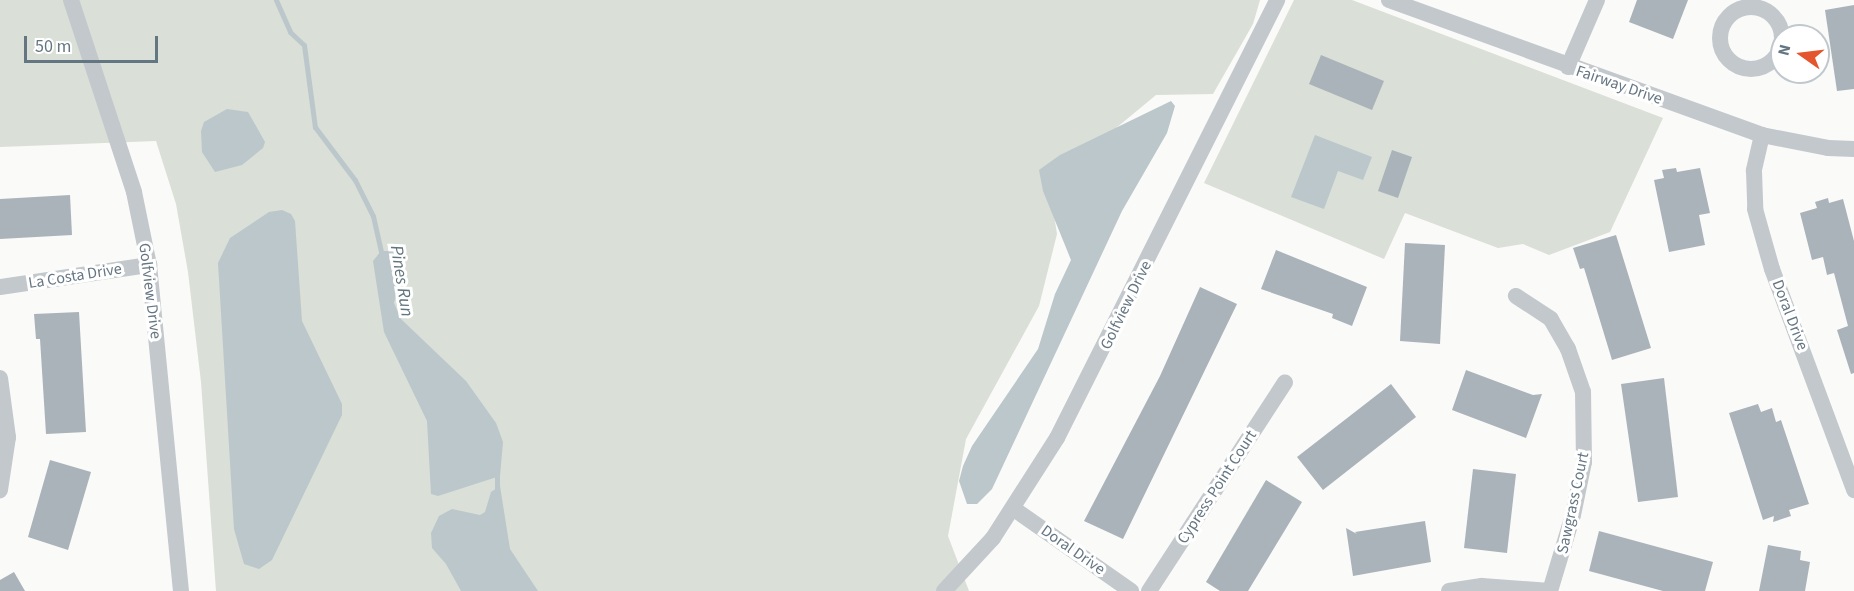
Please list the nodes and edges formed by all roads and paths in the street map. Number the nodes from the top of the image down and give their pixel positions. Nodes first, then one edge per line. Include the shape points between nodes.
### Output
1 (71, 0) edge
2 (1277, 0) edge
3 (1389, 0) edge
4 (1597, 0) edge
5 (1568, 67) junction
6 (1762, 135) junction
7 (1854, 149) edge
8 (149, 265) junction
9 (0, 287) edge
10 (1516, 296) dead end
11 (0, 378) edge
12 (1285, 382) dead end
13 (1851, 468) edge
14 (0, 490) edge
15 (1854, 490) edge
16 (1014, 509) junction
17 (181, 591) edge
18 (944, 591) edge
19 (1131, 591) edge
20 (1149, 591) edge
21 (1449, 591) edge
22 (1550, 591) edge

1 - 8 street, Golfview Drive via 134,192
2 - 16 street, Golfview Drive via 1096,364
3 - 5 street, Fairway Drive
4 - 5 street
5 - 6 street, Fairway Drive
6 - 7 street, Fairway Drive
6 - 13 street, Doral Drive via 1755,171 1755,209 1772,269
8 - 9 street, La Costa Drive
8 - 17 street, Golfview Drive
10 - 22 street, Sawgrass Court via 1551,319 1568,349 1583,392 1584,462 1567,541
11 - 14 street via 8,437
12 - 20 street, Cypress Point Court
13 - 15 street, Doral Drive
16 - 18 street, Golfview Drive
16 - 19 street, Doral Drive
21 - 22 street via 1482,586

